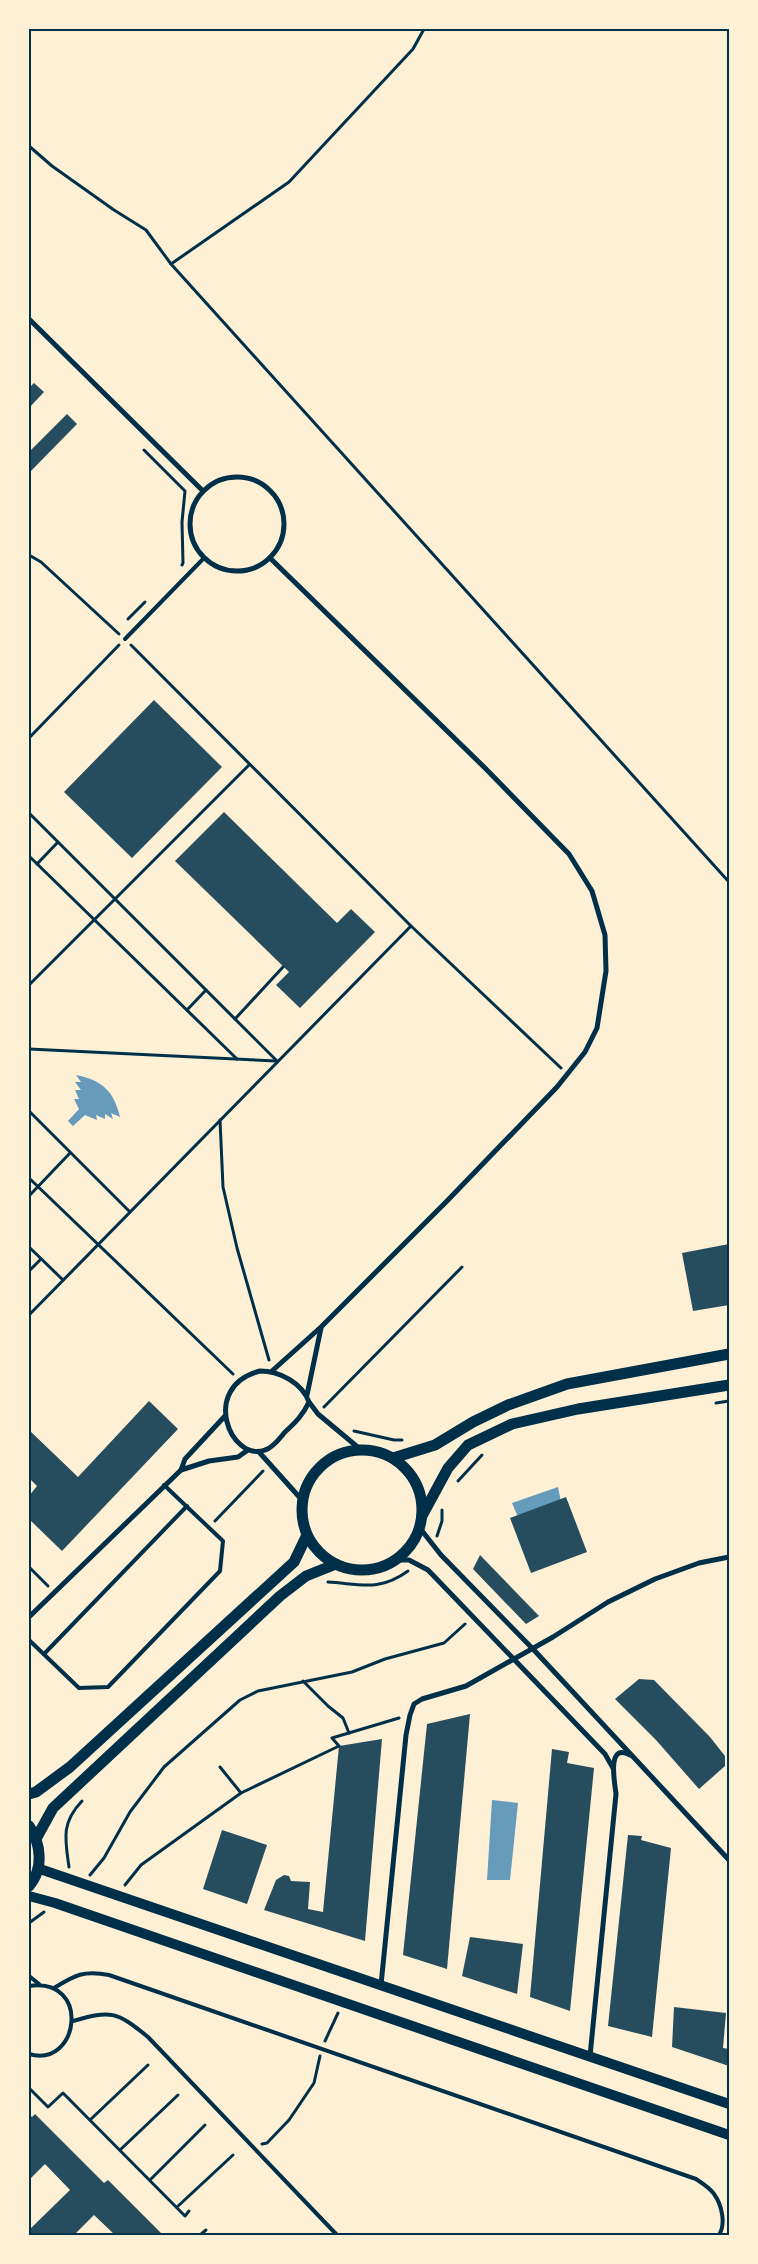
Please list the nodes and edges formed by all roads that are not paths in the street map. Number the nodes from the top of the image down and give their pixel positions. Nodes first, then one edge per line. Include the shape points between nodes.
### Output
1 (29, 320) edge
2 (203, 491) junction
3 (204, 558) junction
4 (270, 558) junction
5 (125, 639) road end
6 (321, 1328) junction
7 (729, 1354) edge
8 (272, 1371) junction
9 (729, 1384) edge
10 (306, 1396) junction
11 (309, 1402) junction
12 (226, 1416) junction
13 (248, 1450) junction
14 (360, 1450) junction
15 (259, 1452) junction
16 (393, 1458) junction
17 (181, 1470) junction
18 (164, 1485) junction
19 (302, 1500) junction
20 (187, 1506) junction
21 (420, 1522) junction
22 (307, 1535) junction
23 (729, 1557) edge
24 (395, 1560) junction
25 (336, 1564) junction
26 (29, 1617) edge
27 (29, 1640) edge
28 (533, 1649) junction
29 (44, 1654) junction
30 (516, 1660) junction
31 (632, 1756) junction
32 (613, 1769) junction
33 (29, 1794) edge
34 (29, 1826) edge
35 (37, 1837) junction
36 (729, 1860) edge
37 (40, 1869) junction
38 (29, 1886) edge
39 (29, 1896) edge
40 (29, 1976) edge
41 (39, 1984) junction
42 (381, 1985) junction
43 (29, 1986) edge
44 (54, 1988) junction
45 (72, 2021) junction
46 (29, 2054) edge
47 (590, 2056) junction
48 (729, 2104) edge
49 (729, 2135) edge
50 (337, 2235) edge
51 (720, 2235) edge

1 - 2 street
2 - 3 street via 195,503 191,532
2 - 4 street via 215,482 237,477 259,482 271,491 280,503 284,524 279,546
3 - 4 street via 237,572 261,565
3 - 5 lane
4 - 6 street via 569,854 592,891 605,935 606,971 597,1028 585,1052 447,1202
6 - 8 street
6 - 10 street
7 - 16 main road via 567,1384 508,1405 435,1445
8 - 10 street via 283,1375
8 - 12 street via 260,1371 239,1380 230,1390
9 - 21 main road via 578,1409 512,1424 468,1445 448,1468
10 - 11 street
11 - 14 street via 318,1414
11 - 15 street via 303,1415 268,1450
12 - 13 street via 229,1428 241,1446
12 - 17 street via 185,1459
13 - 15 street
13 - 17 street via 238,1456
14 - 16 main road via 377,1451
14 - 19 main road via 333,1456 322,1464 306,1487
15 - 19 street
16 - 21 main road via 416,1483 421,1500
17 - 18 street
18 - 20 lane
18 - 26 street
19 - 22 main road
20 - 29 lane
20 - 29 lane via 223,1540 220,1571 108,1687 79,1688
21 - 24 main road via 414,1540
21 - 28 street via 431,1545
22 - 25 main road via 319,1552
22 - 33 main road via 294,1562 70,1767
23 - 28 street via 655,1579 608,1602
24 - 25 main road via 366,1570
24 - 30 street via 408,1560 428,1570
25 - 35 main road via 306,1576 249,1625 53,1808
27 - 29 lane
28 - 30 street
28 - 31 street
30 - 32 street via 605,1754
30 - 42 street via 466,1686 414,1704 410,1715
31 - 32 street via 619,1753 614,1758
31 - 36 street
32 - 47 street via 616,1794
34 - 35 main road
35 - 37 main road
37 - 38 main road
37 - 42 main road
39 - 49 main road
40 - 41 lane
41 - 43 lane
41 - 44 lane
42 - 47 main road
44 - 45 lane via 67,2002
44 - 51 lane via 91,1971 109,1975 696,2178 714,2194 721,2210 724,2228
45 - 46 lane via 69,2035 60,2047 48,2054
45 - 50 lane via 101,2013 125,2019 148,2036
47 - 48 main road

